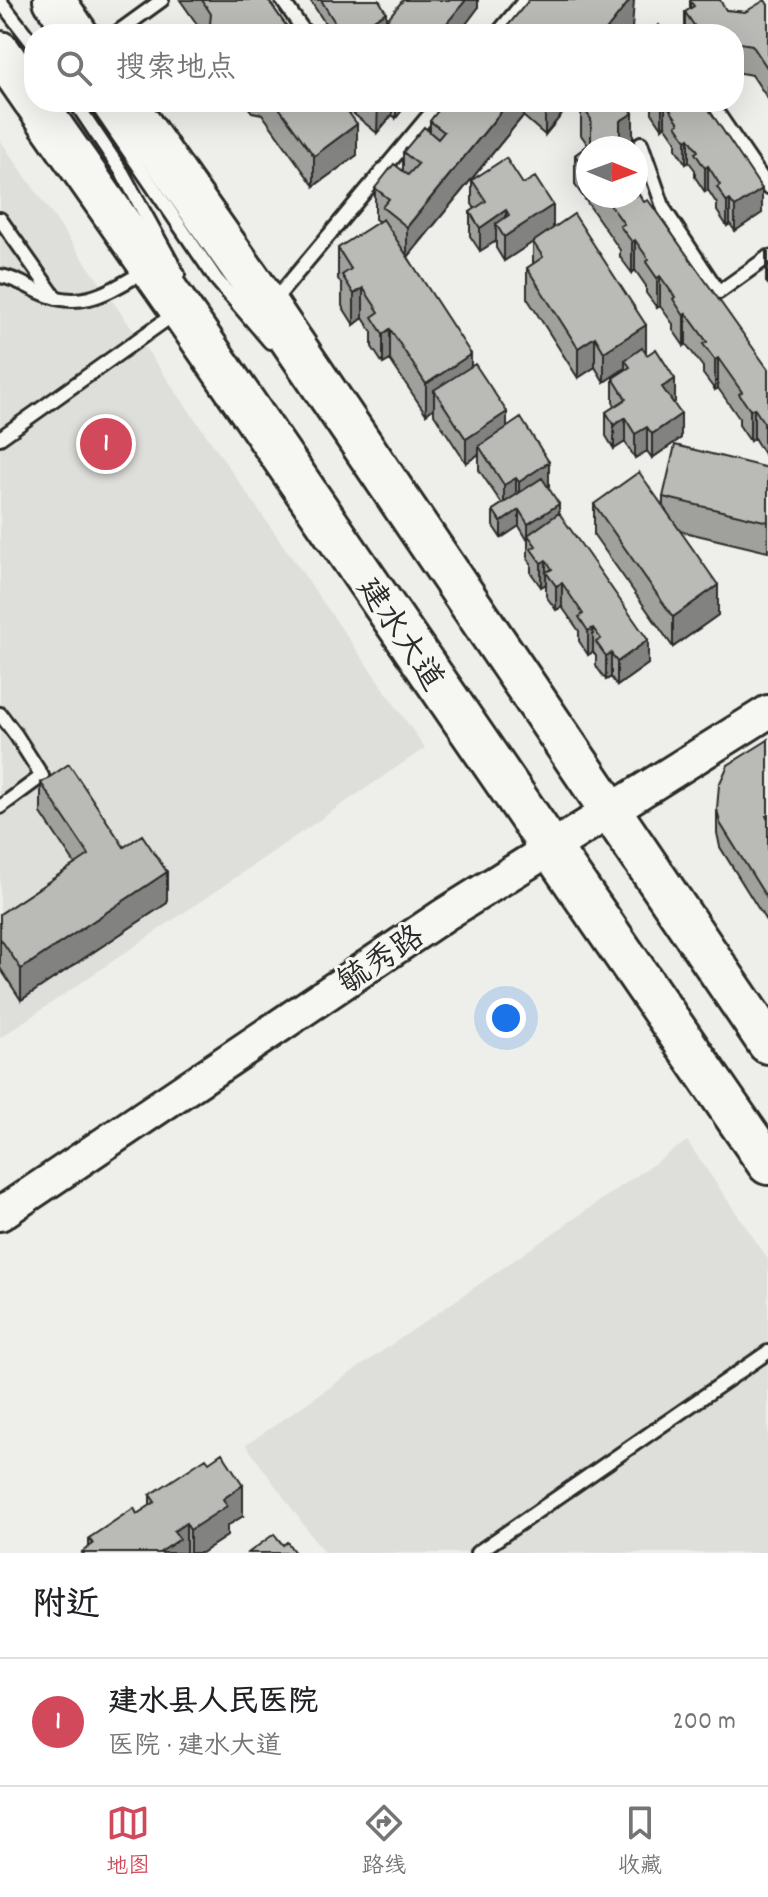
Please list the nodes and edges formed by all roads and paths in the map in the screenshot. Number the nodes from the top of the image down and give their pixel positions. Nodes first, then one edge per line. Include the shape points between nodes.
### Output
1 (54, 0) edge
2 (162, 0) edge
3 (282, 0) edge
4 (525, 0) edge
5 (0, 1) edge
6 (70, 24) edge
7 (129, 24) edge
8 (299, 24) edge
9 (505, 24) edge
10 (24, 32) edge
11 (0, 52) edge
12 (24, 87) edge
13 (42, 112) edge
14 (82, 112) edge
15 (102, 112) edge
16 (132, 112) edge
17 (432, 112) edge
18 (717, 112) edge
19 (648, 163) edge
20 (768, 187) edge
21 (0, 219) edge
22 (768, 257) edge
23 (0, 276) edge
24 (171, 286) junction
25 (55, 297) junction
26 (269, 307) junction
27 (280, 352) dead end
28 (291, 362) dead end
29 (334, 402) junction
30 (273, 419) dead end
31 (0, 438) edge
32 (299, 482) junction
33 (768, 712) edge
34 (0, 714) edge
35 (0, 807) edge
36 (610, 811) junction
37 (550, 848) junction
38 (768, 1043) edge
39 (768, 1164) edge
40 (0, 1214) edge
41 (768, 1352) edge
42 (477, 1553) edge

1 - 6 main road
2 - 7 lane
3 - 8 lane
4 - 9 lane
5 - 10 lane
11 - 12 main road, 建水大道
13 - 24 main road, 建水大道
14 - 24 lane via 122,172
15 - 27 lane via 216,279
16 - 26 main road
17 - 26 lane
18 - 20 lane
19 - 22 lane via 674,228 719,292
21 - 25 lane
23 - 25 lane
24 - 25 lane via 96,298
24 - 31 lane
24 - 32 main road, 建水大道
26 - 29 main road
28 - 29 lane
29 - 36 main road
30 - 32 lane
32 - 37 main road, 建水大道
33 - 36 street, 毓秀路
34 - 35 lane via 42,776
36 - 37 street, 毓秀路
36 - 38 main road
37 - 39 main road, 建水大道
37 - 40 street, 毓秀路
41 - 42 lane

